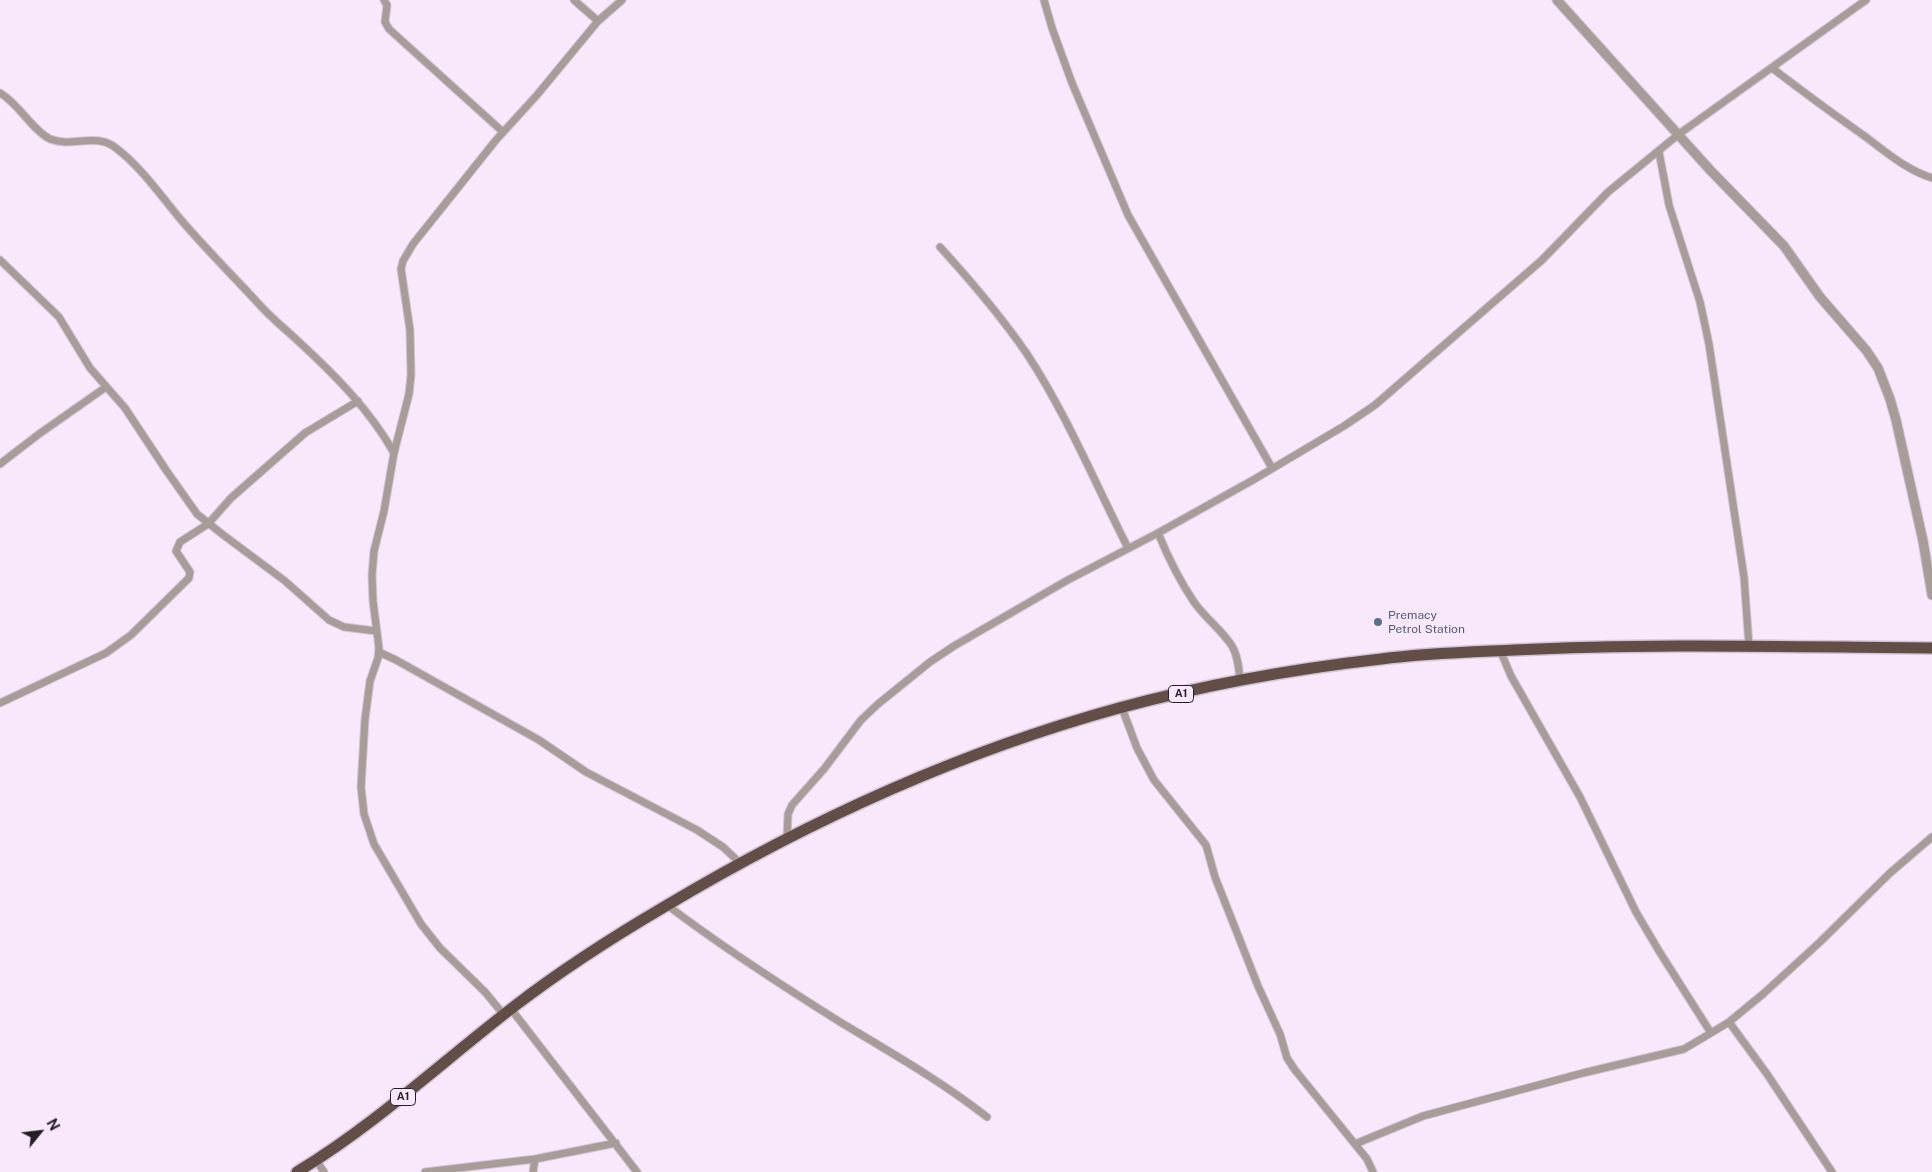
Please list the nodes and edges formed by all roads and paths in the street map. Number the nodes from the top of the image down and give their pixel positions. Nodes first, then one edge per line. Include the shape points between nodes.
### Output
1 (384, 0) edge
2 (574, 0) edge
3 (622, 0) edge
4 (1044, 0) edge
5 (1557, 0) edge
6 (1866, 0) edge
7 (598, 21) junction
8 (1772, 68) junction
9 (0, 93) edge
10 (503, 132) junction
11 (1679, 134) junction
12 (1659, 152) junction
13 (1922, 175) junction
14 (1932, 178) edge
15 (1932, 184) edge
16 (940, 247) dead end
17 (0, 260) edge
18 (106, 387) junction
19 (358, 401) junction
20 (394, 453) junction
21 (0, 464) edge
22 (1272, 468) junction
23 (208, 524) junction
24 (1158, 533) junction
25 (1128, 548) junction
26 (1932, 595) edge
27 (376, 631) junction
28 (1749, 646) junction
29 (1932, 648) edge
30 (1500, 650) junction
31 (378, 652) junction
32 (1240, 680) junction
33 (0, 703) edge
34 (1122, 708) junction
35 (1932, 836) edge
36 (787, 838) junction
37 (740, 863) junction
38 (666, 905) junction
39 (508, 1012) junction
40 (1729, 1022) junction
41 (1711, 1033) junction
42 (987, 1117) dead end
43 (616, 1143) junction
44 (1355, 1144) junction
45 (535, 1159) junction
46 (316, 1160) junction
47 (297, 1172) edge
48 (324, 1172) edge
49 (425, 1172) edge
50 (533, 1172) edge
51 (637, 1172) edge
52 (1373, 1172) edge
53 (1832, 1172) edge

1 - 10 street via 387,5 384,22 389,29
2 - 7 street
3 - 7 street
4 - 22 street via 1072,83 1128,215
5 - 11 street
6 - 8 street
7 - 10 street
8 - 11 street
8 - 13 street via 1832,114
9 - 19 street via 12,101 41,133 52,139 97,140 116,148 264,310
10 - 20 street via 438,210 403,261 411,375 410,394
11 - 12 street
11 - 26 street via 1784,246 1820,298 1878,368 1895,415
12 - 22 street via 1608,192 1542,260 1394,390 1344,426
12 - 28 street via 1669,205 1700,302 1709,344 1744,577
13 - 14 street
13 - 15 street
16 - 25 street via 978,289 1032,362
17 - 18 street via 59,317 86,362
18 - 21 street
18 - 23 street via 125,408 189,502
19 - 20 street via 381,429
19 - 23 street via 305,433 231,498
20 - 27 street via 374,551 372,575
22 - 24 street
23 - 27 street via 329,620 344,627
23 - 33 street via 184,538 176,548 190,572 187,582 131,635 106,653
24 - 25 street
24 - 32 street via 1184,588 1232,646
25 - 36 street via 1066,580 954,646 870,711 792,805 788,814
27 - 31 street
28 - 29 highway, A1
28 - 30 highway, A1
30 - 32 highway, A1 via 1382,658
30 - 41 street via 1580,797 1636,912
31 - 37 street via 539,740 586,772 697,830
31 - 39 street via 365,719 362,797 368,830 430,936
32 - 34 highway, A1
34 - 36 highway, A1 via 946,767
34 - 44 street via 1137,748 1154,780 1206,845 1215,876 1287,1058
35 - 40 street
36 - 37 highway, A1
37 - 38 highway, A1
38 - 39 highway, A1 via 561,973
38 - 42 street via 718,943 918,1069
39 - 43 street
39 - 46 highway, A1 via 403,1097
40 - 41 street
40 - 53 street
41 - 44 street via 1684,1049 1423,1116
43 - 45 street
43 - 51 street
44 - 52 street
45 - 49 street
45 - 50 street
46 - 47 highway, A1
46 - 48 street

